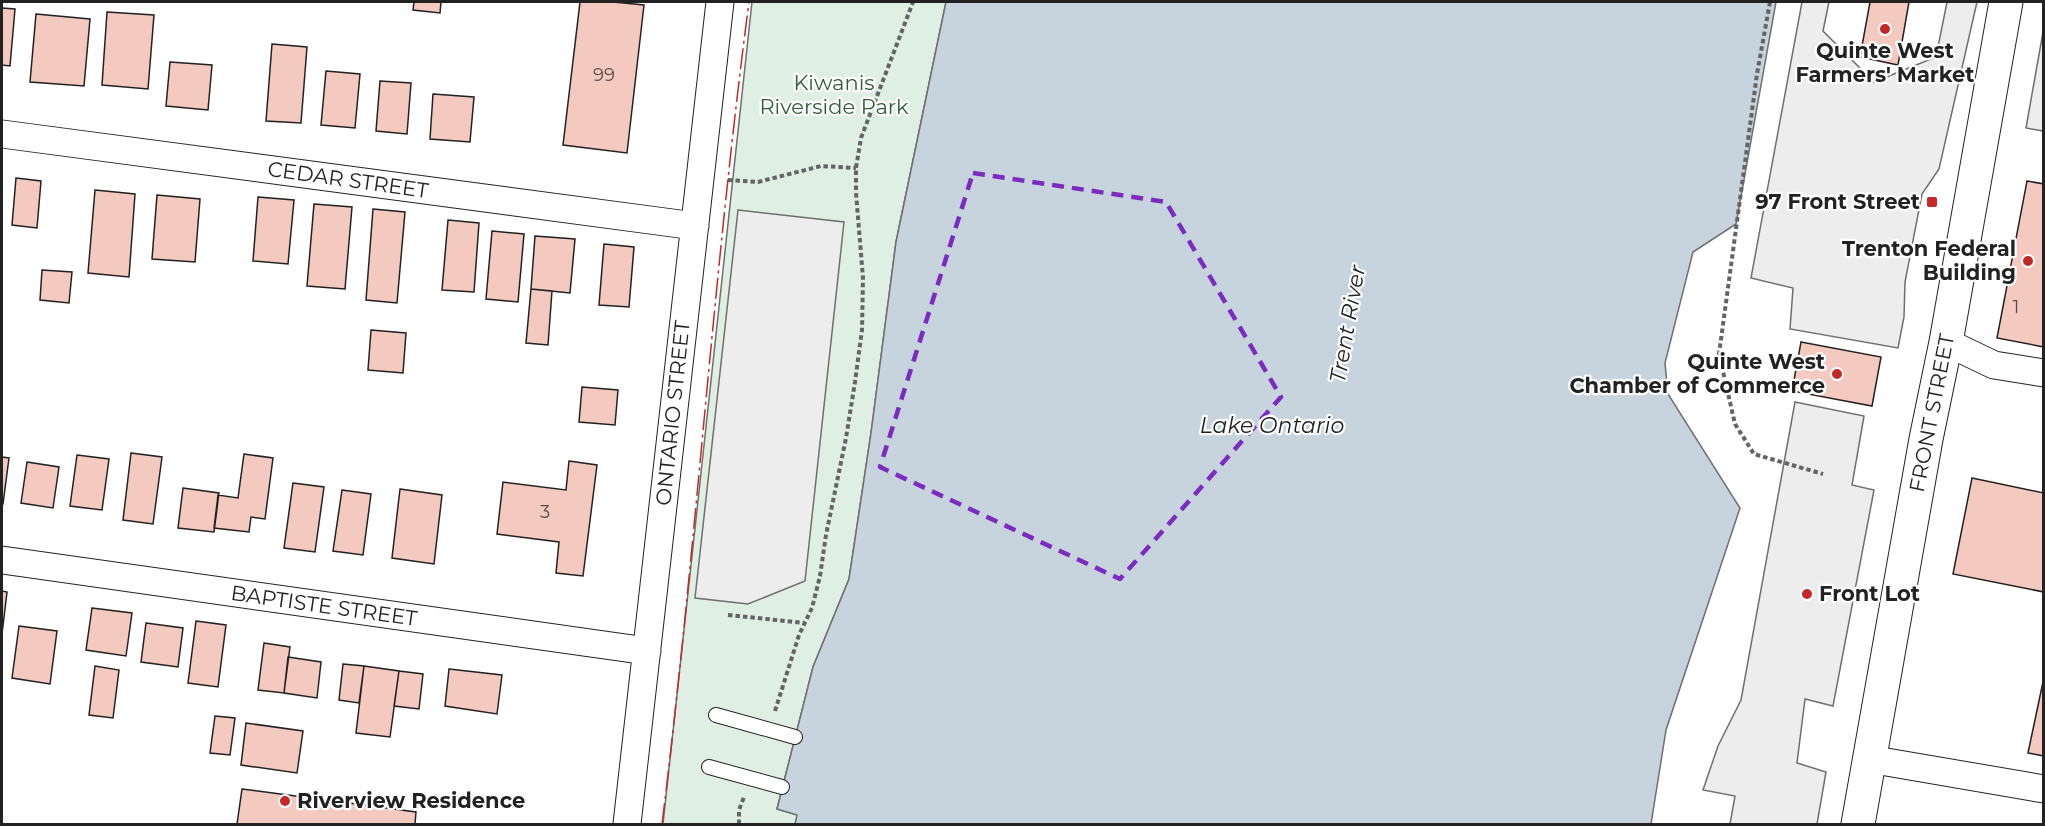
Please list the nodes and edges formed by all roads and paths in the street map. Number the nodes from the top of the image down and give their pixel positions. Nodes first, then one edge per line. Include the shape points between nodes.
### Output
1 (720, 2) edge
2 (913, 2) edge
3 (1770, 2) edge
4 (2006, 2) edge
5 (2, 134) edge
6 (856, 168) junction
7 (700, 174) junction
8 (695, 226) junction
9 (1946, 342) junction
10 (2043, 373) edge
11 (1823, 474) dead end
12 (2, 560) edge
13 (728, 615) dead end
14 (805, 623) junction
15 (647, 651) junction
16 (716, 715) dead end
17 (770, 730) junction
18 (795, 737) dead end
19 (1869, 759) junction
20 (709, 767) dead end
21 (754, 780) junction
22 (782, 788) dead end
23 (2043, 789) edge
24 (627, 825) edge
25 (739, 825) edge
26 (1858, 825) edge

1 - 7 street, ONTARIO STREET
2 - 6 path via 871,108
3 - 11 path via 1756,74 1719,354 1735,424 1754,454
4 - 9 street, FRONT STREET
5 - 8 street, CEDAR STREET
6 - 7 path via 820,166 758,182
6 - 14 path via 862,330 820,576
7 - 8 street, ONTARIO STREET
8 - 15 street, ONTARIO STREET
9 - 10 street via 1994,365
9 - 19 street, FRONT STREET
12 - 15 street, BAPTISTE STREET
13 - 14 path
14 - 17 path
15 - 24 street, ONTARIO STREET
16 - 17 lane
17 - 18 lane
19 - 23 street
19 - 26 street, FRONT STREET
20 - 21 lane
21 - 22 lane
21 - 25 path via 744,798

